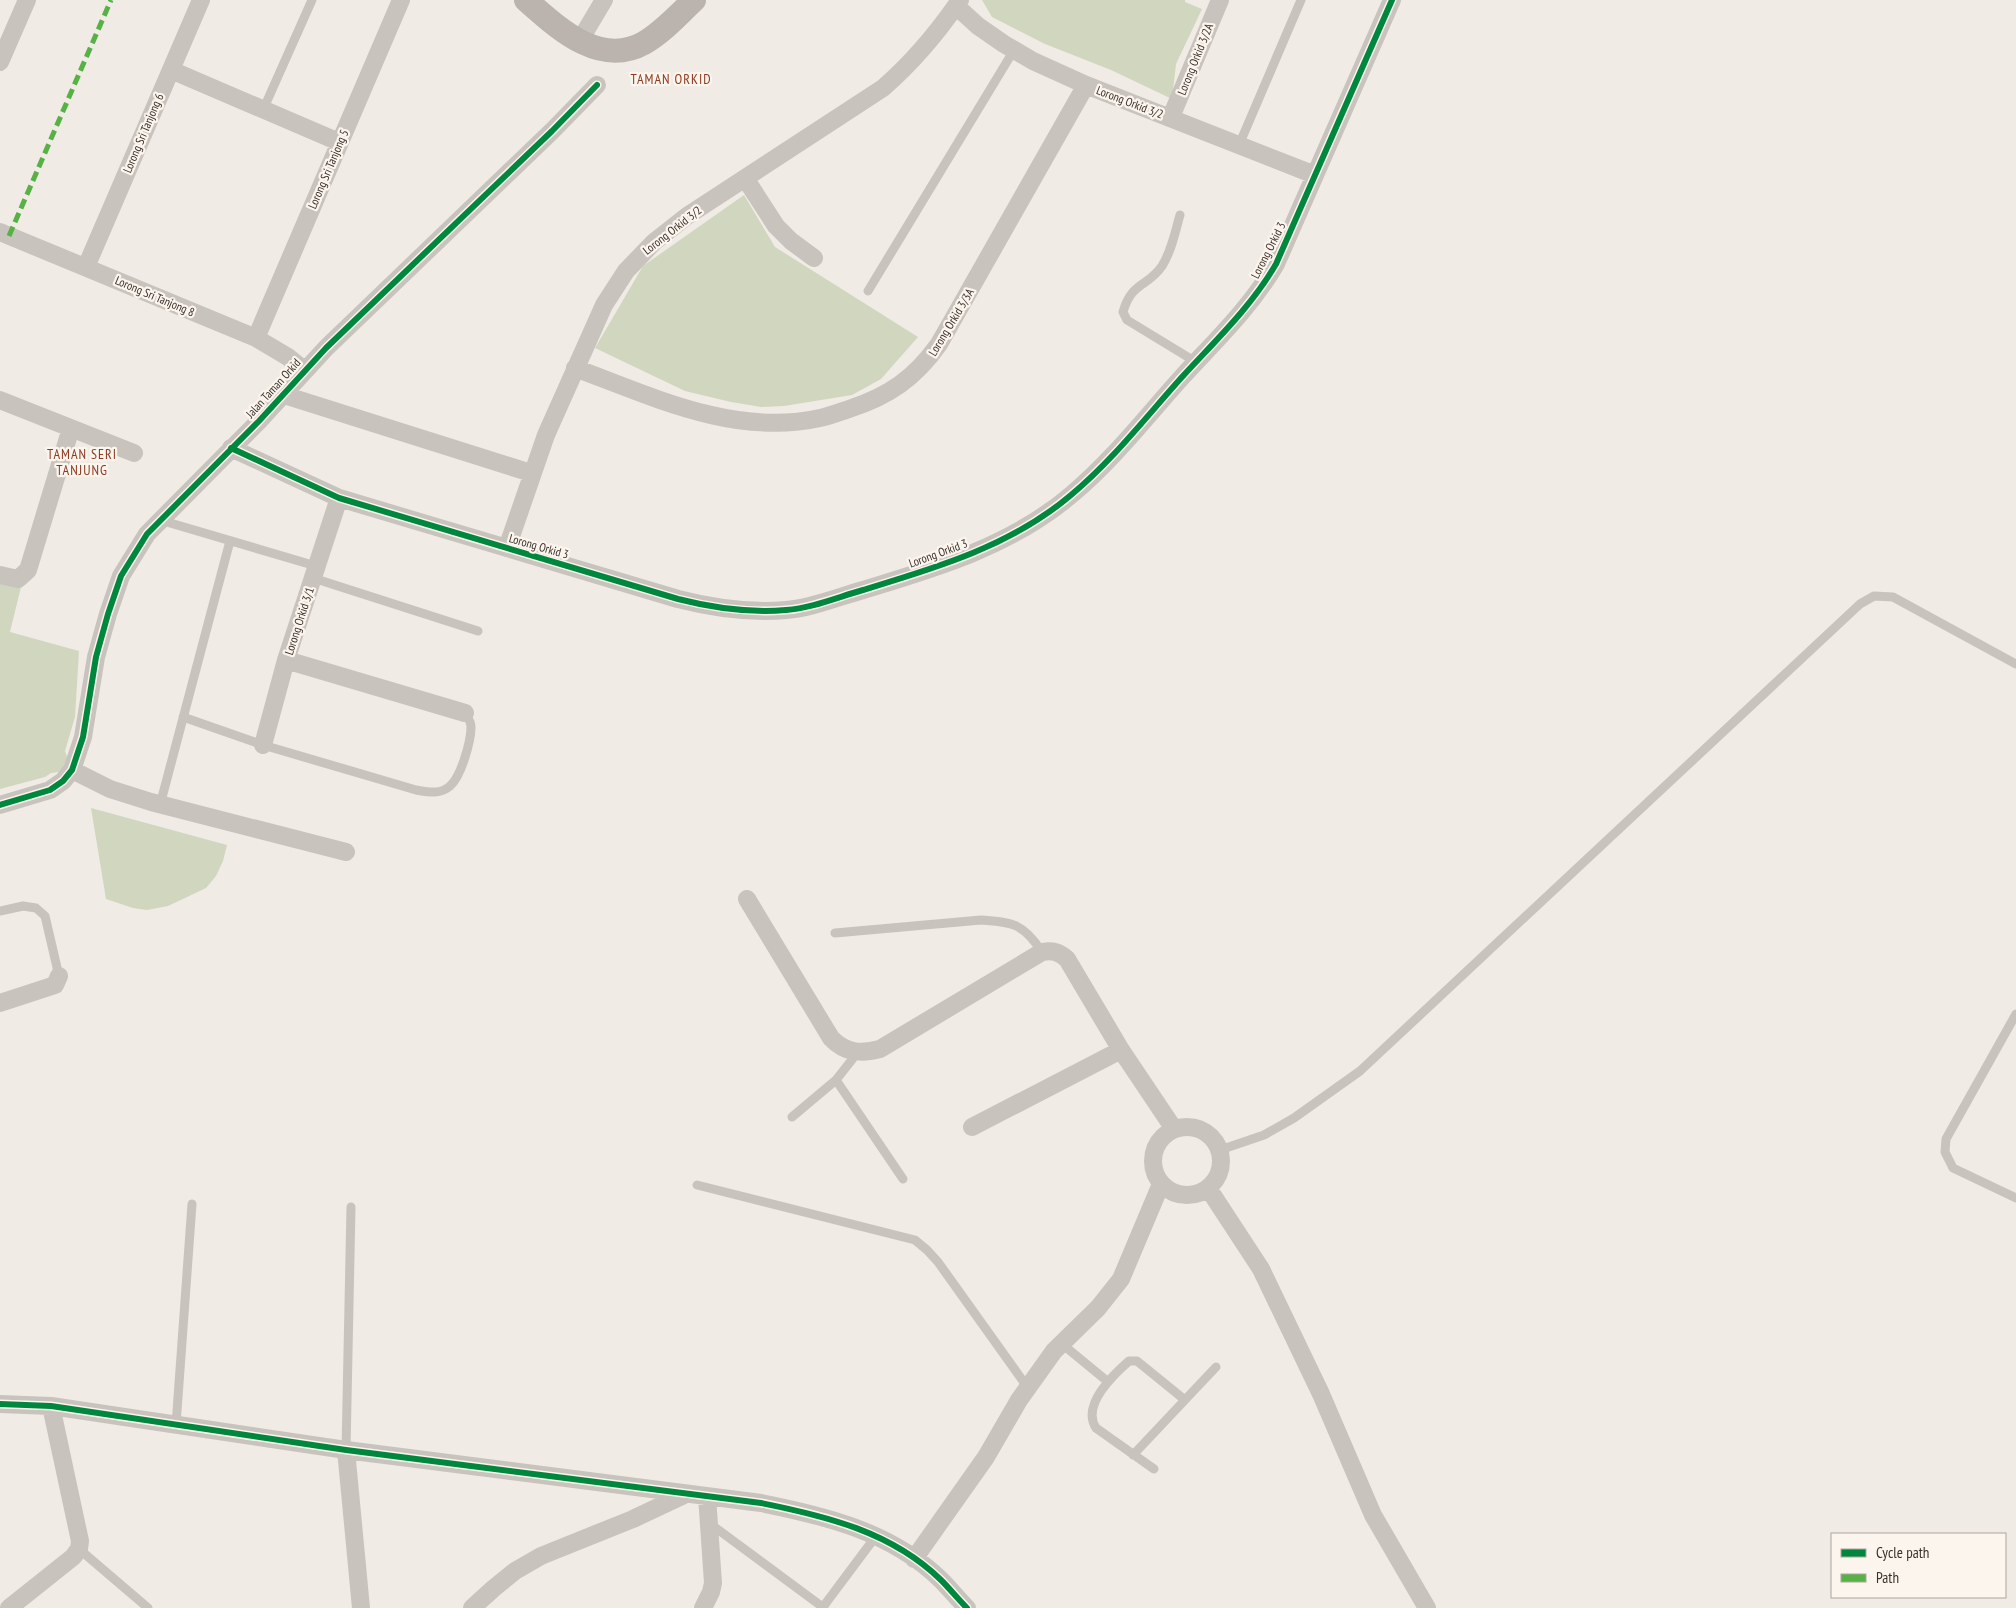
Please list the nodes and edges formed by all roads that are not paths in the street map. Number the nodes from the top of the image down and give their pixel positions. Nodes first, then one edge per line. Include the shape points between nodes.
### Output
1 (27, 0) edge
2 (201, 0) edge
3 (312, 0) edge
4 (401, 0) edge
5 (526, 0) edge
6 (604, 0) edge
7 (694, 0) edge
8 (1220, 0) edge
9 (1301, 0) edge
10 (1392, 0) edge
11 (958, 3) edge
12 (579, 42) junction
13 (1014, 50) junction
14 (0, 62) edge
15 (171, 70) junction
16 (597, 85) dead end
17 (1086, 85) junction
18 (263, 110) junction
19 (1171, 117) junction
20 (339, 142) junction
21 (1239, 145) junction
22 (1316, 175) junction
23 (745, 178) junction
24 (1180, 214) dead end
25 (0, 232) edge
26 (814, 258) dead end
27 (86, 267) junction
28 (868, 291) dead end
29 (256, 338) junction
30 (1196, 362) junction
31 (575, 368) junction
32 (304, 370) junction
33 (284, 395) junction
34 (0, 400) edge
35 (71, 428) junction
36 (231, 448) junction
37 (134, 453) dead end
38 (532, 473) junction
39 (339, 498) junction
40 (160, 520) junction
41 (230, 541) junction
42 (506, 548) junction
43 (314, 572) junction
44 (0, 575) edge
45 (478, 631) dead end
46 (286, 660) junction
47 (2016, 664) edge
48 (465, 713) joint
49 (183, 717) junction
50 (263, 745) junction
51 (72, 770) junction
52 (0, 805) edge
53 (160, 805) junction
54 (346, 852) dead end
55 (747, 899) dead end
56 (0, 911) edge
57 (835, 933) dead end
58 (1042, 952) junction
59 (58, 976) joint
60 (0, 1003) edge
61 (2016, 1014) edge
62 (1121, 1050) junction
63 (858, 1052) junction
64 (836, 1080) junction
65 (792, 1118) dead end
66 (972, 1127) dead end
67 (1174, 1128) junction
68 (1220, 1150) junction
69 (903, 1179) dead end
70 (1161, 1184) junction
71 (697, 1185) dead end
72 (1208, 1188) junction
73 (2016, 1198) edge
74 (192, 1204) dead end
75 (351, 1206) dead end
76 (1062, 1344) junction
77 (1216, 1367) dead end
78 (1107, 1381) junction
79 (1028, 1388) junction
80 (1185, 1400) junction
81 (0, 1404) edge
82 (51, 1406) junction
83 (176, 1425) junction
84 (346, 1450) junction
85 (1133, 1454) junction
86 (1154, 1469) dead end
87 (687, 1494) junction
88 (707, 1496) junction
89 (709, 1523) junction
90 (876, 1536) junction
91 (79, 1549) junction
92 (914, 1558) junction
93 (9, 1608) edge
94 (148, 1608) edge
95 (361, 1608) edge
96 (472, 1608) edge
97 (703, 1608) edge
98 (823, 1608) edge
99 (967, 1608) edge
100 (1427, 1608) edge

1 - 14 street
2 - 15 street, Lorong Sri Tanjong 6
3 - 18 lane
4 - 20 street, Lorong Sri Tanjong 5
5 - 12 main road
6 - 12 street
7 - 12 main road via 669,24 633,47 603,50
8 - 19 street, Lorong Orkid 3/2A
9 - 21 lane
10 - 22 street, Lorong Orkid 3
11 - 13 street, Lorong Orkid 3/2 via 978,26
11 - 23 street, Lorong Orkid 3/2 via 920,52 883,88
13 - 17 street, Lorong Orkid 3/2
13 - 28 lane
15 - 18 street
15 - 27 street, Lorong Sri Tanjong 6
16 - 32 street, Jalan Taman Orkid
17 - 19 street, Lorong Orkid 3/2
17 - 31 street, Lorong Orkid 3/3A via 939,344 914,374 890,392 871,402 820,418 788,422 733,420 694,411
18 - 20 street
19 - 21 street, Lorong Orkid 3/2
20 - 29 street, Lorong Sri Tanjong 5
21 - 22 street, Lorong Orkid 3/2
22 - 30 street, Lorong Orkid 3 via 1263,286
23 - 26 street via 776,226 791,242
23 - 31 street, Lorong Orkid 3/2 via 687,216 638,256 614,286
24 - 30 lane via 1171,246 1161,266 1136,287 1126,300 1123,312 1127,320
25 - 27 street, Lorong Sri Tanjong 8
27 - 29 street, Lorong Sri Tanjong 8
29 - 32 street, Lorong Sri Tanjong 8
30 - 42 street, Lorong Orkid 3 via 1089,478 1028,526 966,557 804,607 774,610 698,604
31 - 38 street, Lorong Orkid 3/2
32 - 33 street, Jalan Taman Orkid
33 - 36 street, Jalan Taman Orkid
33 - 38 street
34 - 35 street
35 - 37 street
35 - 44 street via 28,570 18,579
36 - 39 street, Lorong Orkid 3
36 - 40 street, Jalan Taman Orkid
38 - 42 street, Lorong Orkid 3/2
39 - 42 street, Lorong Orkid 3
39 - 43 street, Lorong Orkid 3/1
40 - 41 lane
40 - 51 street, Jalan Taman Orkid via 138,544 114,595 96,657 83,737
41 - 43 lane
41 - 49 lane
43 - 45 lane
43 - 46 street, Lorong Orkid 3/1
46 - 48 street
46 - 50 street, Lorong Orkid 3/1
47 - 68 lane via 1893,597 1874,596 1860,604 1360,1071 1264,1135
48 - 50 lane via 471,728 466,753 450,786 435,793
49 - 50 lane
49 - 53 lane
51 - 52 street via 50,790
51 - 53 street via 110,788
53 - 54 street
55 - 63 street via 831,1038 839,1046
56 - 59 lane via 23,906 36,908 45,916
57 - 58 lane via 981,920 1004,922 1031,935
58 - 62 street via 1052,950 1068,959
58 - 63 street via 880,1049
59 - 60 street via 55,985
61 - 73 lane via 1946,1140 1945,1152 1953,1168
62 - 66 street
62 - 67 street
63 - 64 lane
64 - 65 lane
64 - 69 lane
67 - 68 street via 1185,1126 1206,1132
67 - 70 street via 1164,1134 1153,1153 1152,1164
68 - 72 street via 1220,1172
70 - 72 street via 1184,1196
70 - 76 street via 1121,1280
71 - 79 lane via 915,1240 938,1262
72 - 100 street via 1264,1276 1321,1394 1373,1515
74 - 83 lane
75 - 84 lane
76 - 78 lane
76 - 79 street
77 - 80 lane
78 - 80 lane via 1129,1360 1137,1361
78 - 85 lane via 1092,1410 1091,1421
79 - 92 street via 986,1457
80 - 85 lane
81 - 82 street
82 - 83 street
82 - 91 street via 80,1541
83 - 84 street
84 - 87 street
84 - 95 street
85 - 86 lane
87 - 88 street
87 - 96 street via 541,1556 515,1571
88 - 89 street
88 - 90 street via 798,1511 857,1527
89 - 97 street via 713,1582
89 - 98 lane
90 - 92 street
90 - 98 lane
91 - 93 street
91 - 94 lane
92 - 99 street via 940,1579

